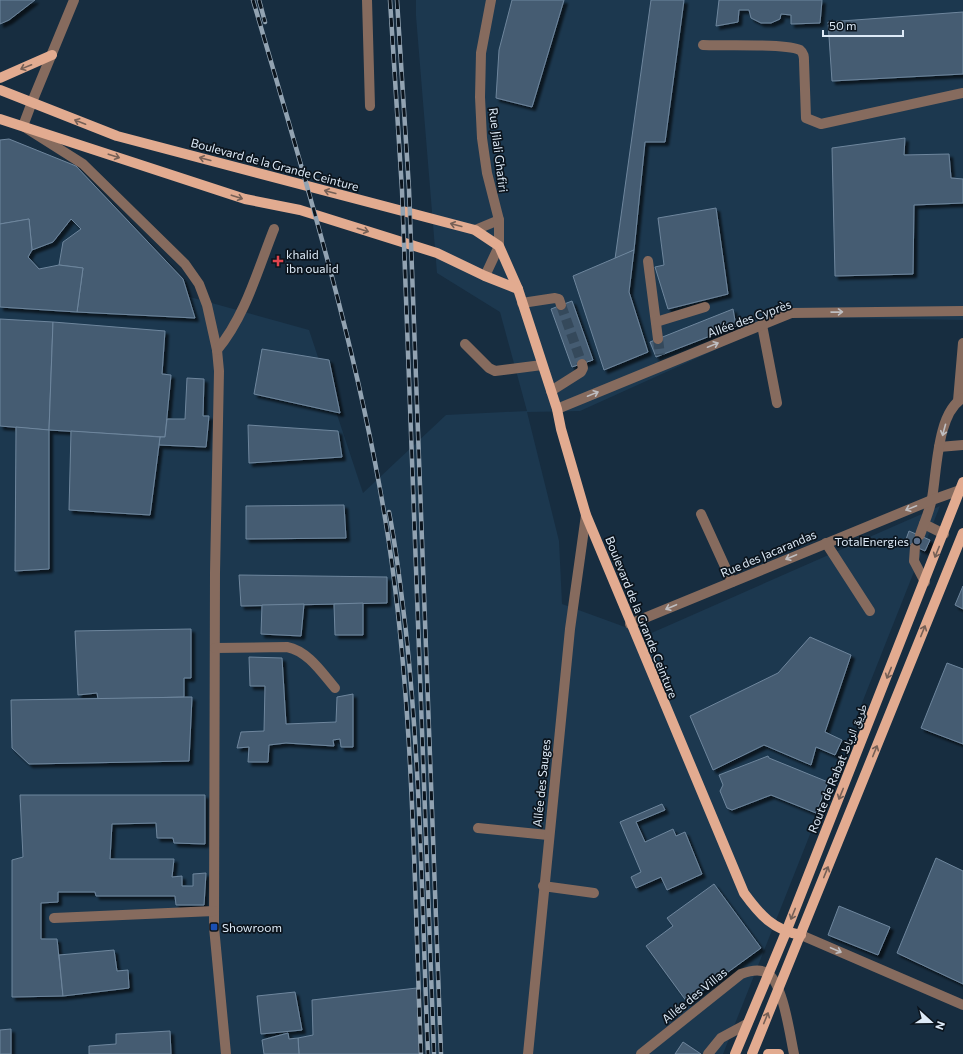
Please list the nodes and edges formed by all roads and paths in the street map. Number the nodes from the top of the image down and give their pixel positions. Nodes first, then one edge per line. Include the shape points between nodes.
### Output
1 (74, 0) edge
2 (367, 0) edge
3 (491, 0) edge
4 (703, 46) dead end
5 (52, 55) junction
6 (0, 78) edge
7 (0, 90) edge
8 (963, 93) edge
9 (32, 102) junction
10 (370, 106) dead end
11 (0, 119) edge
12 (23, 126) junction
13 (498, 220) junction
14 (274, 229) dead end
15 (475, 230) junction
16 (498, 246) junction
17 (648, 261) dead end
18 (485, 276) junction
19 (518, 289) junction
20 (522, 303) junction
21 (561, 305) dead end
22 (705, 307) dead end
23 (963, 310) edge
24 (656, 322) junction
25 (762, 325) junction
26 (658, 339) tunnel mouth
27 (963, 343) edge
28 (465, 344) dead end
29 (217, 350) junction
30 (660, 355) tunnel mouth
31 (582, 364) dead end
32 (542, 365) junction
33 (662, 366) junction
34 (551, 391) junction
35 (960, 400) edge
36 (776, 403) dead end
37 (557, 409) junction
38 (963, 445) edge
39 (939, 447) junction
40 (963, 488) edge
41 (932, 500) junction
42 (701, 514) dead end
43 (586, 515) junction
44 (924, 524) junction
45 (963, 533) edge
46 (944, 534) junction
47 (920, 535) dead end
48 (826, 543) junction
49 (915, 547) dead end
50 (732, 582) junction
51 (925, 582) junction
52 (870, 611) dead end
53 (630, 624) junction
54 (215, 648) junction
55 (335, 688) dead end
56 (478, 828) dead end
57 (548, 835) junction
58 (543, 886) junction
59 (594, 893) dead end
60 (214, 911) junction
61 (54, 918) dead end
62 (786, 932) junction
63 (801, 935) junction
64 (768, 973) junction
65 (779, 987) junction
66 (963, 1005) edge
67 (747, 1024) junction
68 (226, 1054) edge
69 (528, 1054) edge
70 (641, 1054) edge
71 (708, 1054) edge
72 (735, 1054) edge
73 (752, 1054) edge
74 (768, 1054) edge
75 (779, 1054) edge
76 (794, 1054) edge

1 - 5 street
2 - 10 street
3 - 13 street, Rue Jilali Ghafiri via 482,53 480,97 487,173
4 - 8 street via 764,46 793,48 800,51 804,61 806,118 821,124
5 -> 6 main road
5 - 9 street
7 - 9 main road, Boulevard de la Grande Ceinture
9 - 12 street
15 -> 9 main road, Boulevard de la Grande Ceinture via 117,136
11 - 12 main road
12 -> 18 main road via 245,199 300,210 437,253
12 - 29 street via 83,164 185,264 199,284 207,305
13 - 15 street
13 - 16 street, Rue Jilali Ghafiri
14 - 29 street via 238,320 230,336
15 - 16 main road, Boulevard de la Grande Ceinture
16 - 18 street, Rue Jilali Ghafiri
16 - 19 main road, Boulevard de la Grande Ceinture
17 - 24 street
18 - 19 main road
19 - 20 main road, Boulevard de la Grande Ceinture
20 - 21 street via 555,298
20 - 32 main road, Boulevard de la Grande Ceinture
22 - 24 street
25 -> 23 street, Allée des Cyprès via 798,312
24 - 26 street
33 -> 25 street, Allée des Cyprès
25 - 36 street
27 - 35 street
28 - 32 street via 495,371
29 - 54 street via 219,371
30 - 33 street
31 - 34 street via 581,372
32 - 34 main road, Boulevard de la Grande Ceinture
37 -> 33 street, Allée des Cyprès
34 - 37 main road, Boulevard de la Grande Ceinture
35 -> 39 street via 948,414
37 - 43 main road, Boulevard de la Grande Ceinture
38 - 39 street
39 - 41 street
40 - 41 street, Rue des Jacarandas
40 - 46 main road, Route de Rabat طريق الرباط
41 - 44 street
41 -> 48 street, Rue des Jacarandas
42 - 50 street
43 - 53 main road, Boulevard de la Grande Ceinture
43 - 57 street, Allée des Sauges via 570,629
44 - 46 street
44 - 47 street
63 -> 45 main road
46 -> 51 main road, Route de Rabat طريق الرباط
48 -> 50 street, Rue des Jacarandas
48 - 52 street
49 - 51 street via 914,561
50 -> 53 street, Rue des Jacarandas
51 -> 62 main road, Route de Rabat طريق الرباط
53 - 62 main road, Boulevard de la Grande Ceinture via 744,893 758,912
54 - 55 street via 295,648 303,653
54 - 60 street
56 - 57 street
57 - 58 street, Allée des Sauges
58 - 59 street
58 - 69 street, Allée des Sauges
60 - 61 street
60 - 68 street
62 - 63 main road
62 - 64 main road, Route de Rabat طريق الرباط
63 - 65 main road
63 -> 66 street
64 - 65 street
64 - 67 main road, Route de Rabat طريق الرباط
64 - 70 street, Allée des Villas via 759,970 740,974
73 -> 65 main road
65 - 76 street
67 - 71 street via 721,1038
67 - 72 main road, Route de Rabat طريق الرباط
74 - 75 main road

